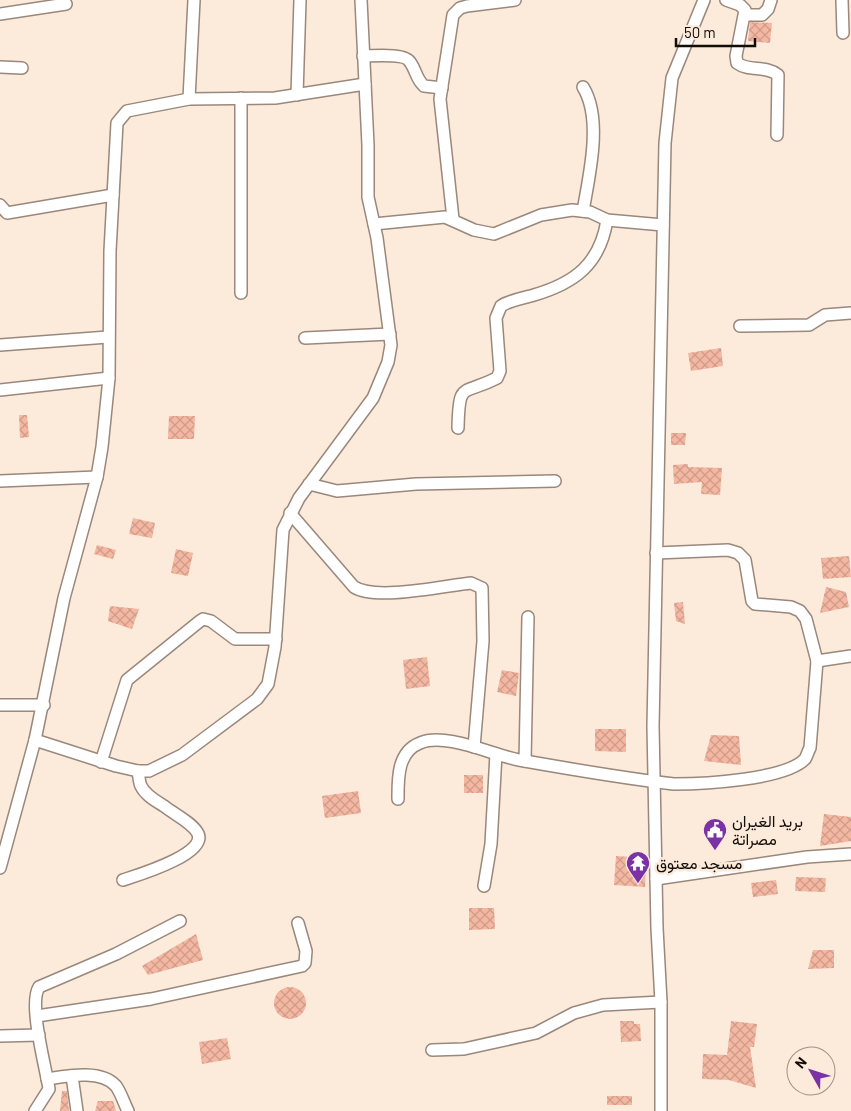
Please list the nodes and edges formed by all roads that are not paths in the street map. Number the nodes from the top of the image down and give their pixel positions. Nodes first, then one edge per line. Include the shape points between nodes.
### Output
1 (194, 0) edge
2 (300, 0) edge
3 (361, 0) edge
4 (515, 0) edge
5 (704, 0) edge
6 (726, 0) edge
7 (770, 0) edge
8 (842, 0) edge
9 (66, 4) dead end
10 (0, 14) edge
11 (746, 15) junction
12 (843, 33) dead end
13 (363, 56) junction
14 (0, 68) edge
15 (22, 68) dead end
16 (364, 84) junction
17 (442, 88) junction
18 (583, 88) dead end
19 (297, 95) junction
20 (241, 98) junction
21 (189, 99) junction
22 (777, 135) dead end
23 (113, 195) junction
24 (0, 205) edge
25 (583, 211) junction
26 (453, 219) junction
27 (608, 220) junction
28 (374, 224) junction
29 (663, 225) junction
30 (241, 294) dead end
31 (851, 313) edge
32 (740, 326) dead end
33 (390, 334) junction
34 (108, 336) junction
35 (305, 338) dead end
36 (0, 345) edge
37 (109, 378) junction
38 (0, 390) edge
39 (458, 428) dead end
40 (97, 476) junction
41 (0, 481) edge
42 (555, 481) dead end
43 (308, 484) junction
44 (290, 513) junction
45 (656, 553) junction
46 (528, 617) dead end
47 (276, 639) junction
48 (851, 656) edge
49 (817, 661) junction
50 (0, 705) edge
51 (44, 705) junction
52 (36, 740) junction
53 (474, 747) junction
54 (496, 754) junction
55 (525, 761) junction
56 (101, 762) junction
57 (138, 771) junction
58 (654, 782) junction
59 (398, 799) dead end
60 (851, 854) edge
61 (0, 868) edge
62 (656, 879) junction
63 (123, 880) dead end
64 (484, 886) dead end
65 (180, 921) dead end
66 (298, 923) dead end
67 (661, 1002) junction
68 (37, 1016) junction
69 (39, 1035) junction
70 (0, 1036) edge
71 (432, 1050) dead end
72 (72, 1076) junction
73 (47, 1079) junction
74 (35, 1111) edge
75 (77, 1111) edge
76 (128, 1111) edge
77 (661, 1111) edge

1 - 21 street
2 - 19 street
3 - 13 street
4 - 17 street via 467,6 455,11
5 - 29 street via 670,89
6 - 11 street via 740,5
7 - 11 street via 762,15
8 - 12 street
9 - 10 street
11 - 22 street via 736,60 742,66 770,70 778,75
13 - 16 street
13 - 17 street via 404,57 424,86
14 - 15 street
16 - 19 street
16 - 28 street via 368,197
17 - 26 street via 440,99
18 - 25 street via 589,97 593,115 590,170
19 - 20 street
20 - 21 street
20 - 30 street
21 - 23 street via 135,109 121,115
23 - 24 street via 7,213
23 - 34 street
25 - 26 street via 541,215 494,234 474,230
25 - 27 street
26 - 28 street
27 - 29 street
27 - 39 street via 600,246 584,270 556,287 501,306 496,318 500,370 496,378 469,387 462,394 458,402
28 - 33 street
29 - 45 street
31 - 32 street via 825,315 809,325
33 - 35 street
33 - 43 street via 388,362 373,398
34 - 36 street
34 - 37 street
37 - 38 street
37 - 40 street via 106,426
40 - 41 street
40 - 51 street via 64,598
42 - 43 street via 416,484 337,491
43 - 44 street
44 - 47 street via 281,546
44 - 53 street via 354,587 362,592 382,593 471,583 482,588 483,642
45 - 49 street via 728,550 738,553 745,560 752,601 755,604 791,606 800,611 806,619
45 - 58 street
46 - 55 street
47 - 56 street via 235,639 211,621 200,621 127,680
47 - 57 street via 270,676 264,692 257,699 172,761
48 - 49 street
49 - 58 street via 810,748 805,758 795,765 759,777 696,784
50 - 51 street
51 - 52 street
52 - 56 street
52 - 61 street
53 - 54 street
53 - 59 street via 439,740 418,744 402,760
54 - 55 street
54 - 64 street via 491,844
55 - 58 street
56 - 57 street
57 - 63 street via 141,787 147,795 193,828 200,838 195,849
58 - 62 street
60 - 62 street
62 - 67 street
65 - 68 street via 116,954 44,984 36,992
66 - 68 street via 306,951 302,966 150,999
67 - 71 street via 603,1005 574,1014 536,1033 464,1049
67 - 77 street
68 - 69 street
69 - 70 street
69 - 73 street
72 - 73 street
72 - 75 street
72 - 76 street via 110,1081 117,1087
73 - 74 street via 48,1094

